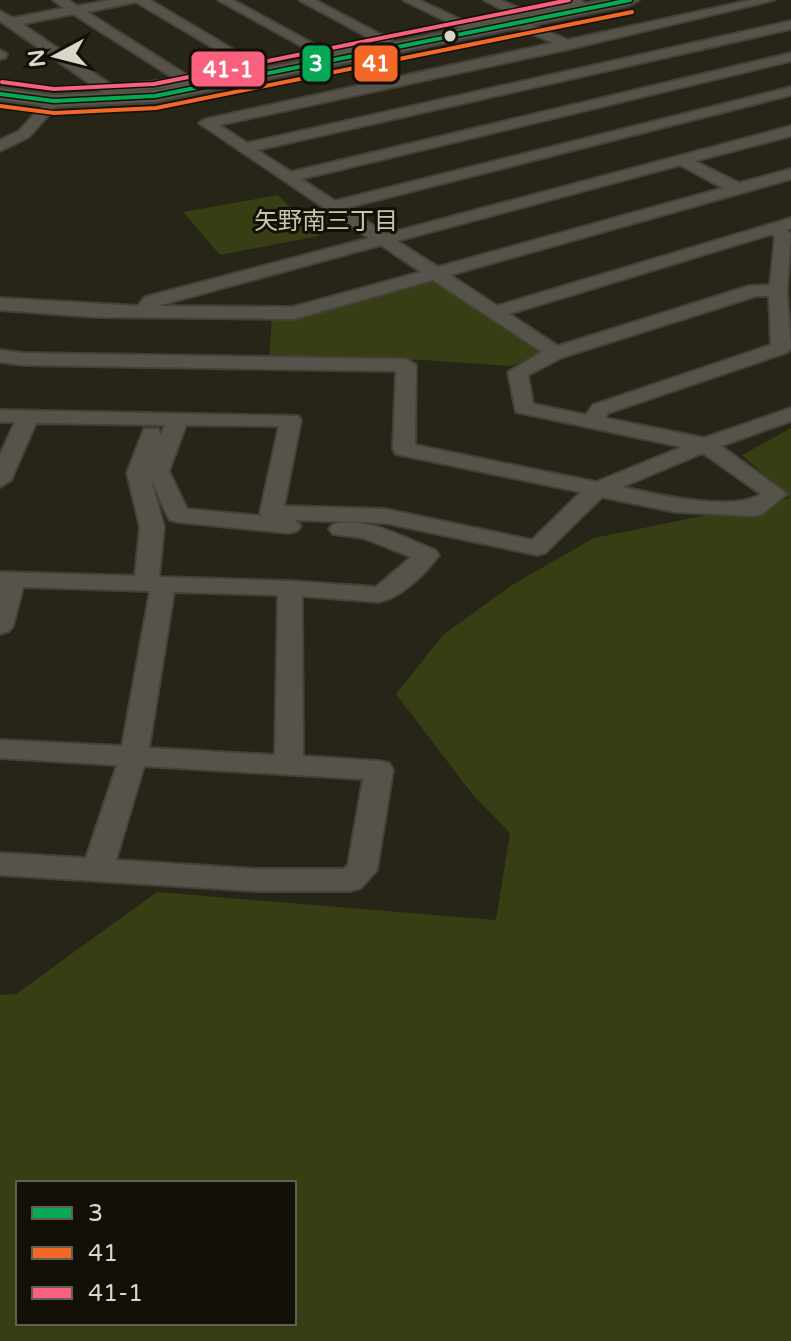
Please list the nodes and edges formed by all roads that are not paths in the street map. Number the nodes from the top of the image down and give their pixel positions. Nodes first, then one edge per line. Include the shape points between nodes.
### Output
1 (59, 0) edge
2 (131, 0) edge
3 (141, 0) edge
4 (224, 0) edge
5 (305, 0) edge
6 (326, 0) edge
7 (409, 0) edge
8 (490, 0) edge
9 (571, 0) edge
10 (768, 0) edge
11 (622, 1) edge
12 (75, 10) junction
13 (5, 18) edge
14 (522, 19) junction
15 (791, 25) edge
16 (415, 44) junction
17 (567, 44) junction
18 (791, 57) edge
19 (613, 66) junction
20 (269, 75) junction
21 (663, 88) junction
22 (791, 91) edge
23 (0, 94) edge
24 (54, 101) junction
25 (715, 111) junction
26 (791, 131) edge
27 (0, 146) edge
28 (244, 148) junction
29 (681, 160) junction
30 (791, 174) edge
31 (288, 177) junction
32 (738, 189) junction
33 (334, 206) junction
34 (783, 226) edge
35 (383, 239) junction
36 (436, 275) junction
37 (778, 291) junction
38 (0, 304) edge
39 (137, 312) junction
40 (496, 312) junction
41 (786, 351) edge
42 (556, 353) junction
43 (0, 356) edge
44 (791, 414) edge
45 (0, 416) edge
46 (28, 416) junction
47 (178, 418) junction
48 (592, 422) junction
49 (151, 433) dead end
50 (705, 445) junction
51 (0, 480) edge
52 (596, 490) junction
53 (6, 579) edge
54 (154, 584) junction
55 (290, 588) junction
56 (0, 626) edge
57 (0, 749) edge
58 (134, 754) junction
59 (289, 764) junction
60 (0, 864) edge
61 (98, 869) junction

1 - 12 street
2 - 12 street
3 - 20 street
4 - 5 street via 323,54 386,41
6 - 16 street
7 - 14 street via 466,27
8 - 14 street
9 - 14 street via 580,4
10 - 17 street
11 - 14 street
12 - 13 street
12 - 13 street via 189,81 110,91
14 - 16 street
14 - 17 street
15 - 19 street
16 - 20 street
17 - 19 street
17 - 28 street via 206,123
18 - 21 street
19 - 21 street
19 - 28 street
20 - 24 street via 155,96
21 - 25 street
21 - 31 street
22 - 25 street
23 - 24 street
24 - 27 street via 24,134
25 - 33 street
26 - 29 street
28 - 31 street
29 - 32 street
29 - 35 street
30 - 32 street
31 - 33 street
32 - 36 street
33 - 35 street
34 - 37 street
34 - 40 street
35 - 36 street
35 - 39 street via 152,301
36 - 39 street via 294,313
36 - 40 street
37 - 41 street
37 - 42 street via 755,290
38 - 39 street
40 - 42 street
41 - 48 street via 600,409
42 - 48 street via 518,372 523,408
43 - 52 street via 406,365 404,449
44 - 50 street
45 - 46 street
46 - 47 street
46 - 51 street
47 - 52 street via 291,420 271,513 385,516 537,548
47 - 55 street via 158,471 178,515 367,531 427,555 379,595
48 - 50 street
49 - 54 street via 138,473 152,527
50 - 52 street
50 - 52 street via 776,494 754,509 675,505
53 - 54 street
53 - 56 street
54 - 55 street
54 - 58 street
55 - 59 street
57 - 58 street
58 - 59 street
58 - 61 street
59 - 61 street via 379,770 362,870 350,880 257,880
60 - 61 street

